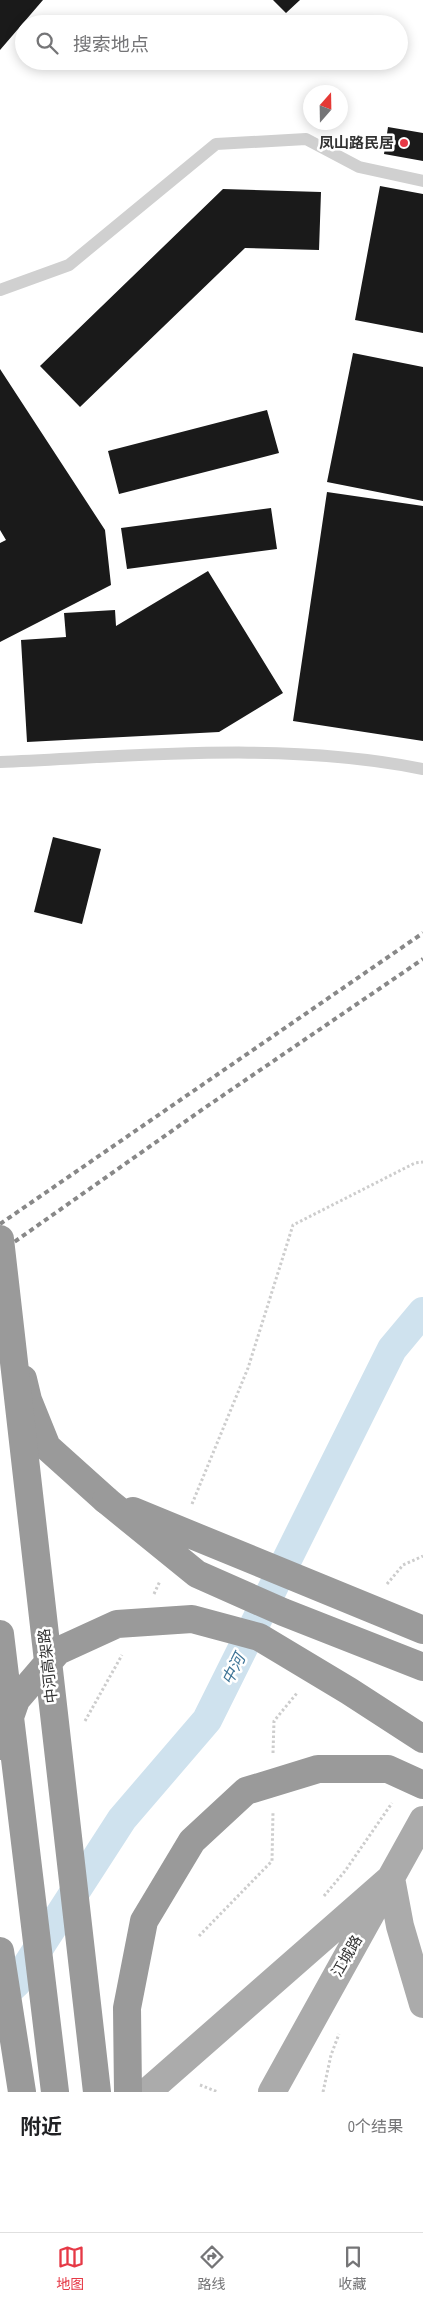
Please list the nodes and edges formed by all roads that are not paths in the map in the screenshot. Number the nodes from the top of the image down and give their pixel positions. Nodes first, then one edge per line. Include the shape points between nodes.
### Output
1 (423, 181) edge
2 (0, 290) edge
3 (0, 762) edge
4 (423, 769) edge
5 (0, 1240) edge
6 (9, 1315) junction
7 (106, 1500) junction
8 (423, 1630) edge
9 (0, 1634) edge
10 (423, 1667) edge
11 (423, 1739) edge
12 (0, 1746) edge
13 (423, 1785) edge
14 (423, 1820) edge
15 (391, 1878) junction
16 (0, 1951) edge
17 (423, 2004) edge
18 (286, 2063) junction
19 (22, 2092) edge
20 (55, 2092) edge
21 (97, 2092) edge
22 (128, 2092) edge
23 (148, 2092) edge
24 (272, 2092) edge
25 (295, 2092) edge

1 - 2 lane via 359,167 306,139 216,144 69,265
3 - 4 lane via 281,753
5 - 6 highway, 中河高架路, bridge
6 - 7 highway, bridge via 28,1400 47,1447
6 - 21 highway, 中河高架路, bridge
7 - 8 highway, bridge
7 - 10 highway, bridge via 197,1574
9 - 20 highway, bridge
11 - 12 highway, bridge via 259,1637 192,1619 117,1624 58,1651 16,1700
13 - 22 highway, bridge via 388,1769 318,1769 246,1790 192,1841 144,1921 127,2008
14 - 15 main road, 江城路
15 - 17 main road via 400,1926
15 - 18 main road, 江城路
15 - 23 main road
16 - 19 highway
18 - 24 main road, 江城路
18 - 25 main road

